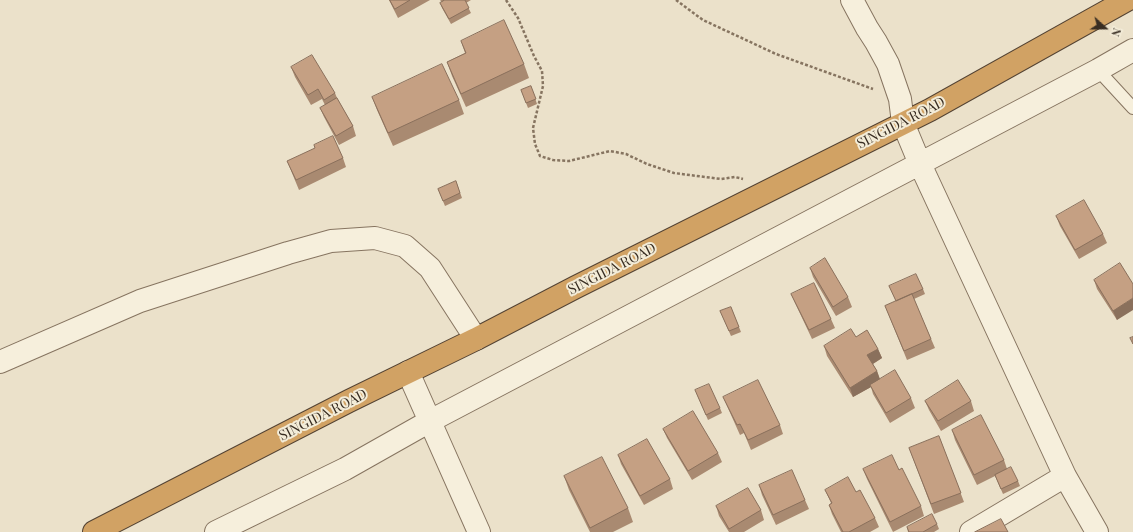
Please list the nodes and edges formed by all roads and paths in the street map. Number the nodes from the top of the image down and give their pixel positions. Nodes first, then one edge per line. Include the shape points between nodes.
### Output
1 (506, 0) edge
2 (676, 0) edge
3 (852, 0) edge
4 (1127, 0) edge
5 (1133, 50) edge
6 (1098, 70) junction
7 (900, 99) junction
8 (1133, 108) edge
9 (903, 123) junction
10 (920, 164) junction
11 (749, 180) dead end
12 (476, 339) junction
13 (0, 362) edge
14 (408, 372) junction
15 (430, 421) junction
16 (1065, 476) junction
17 (94, 532) edge
18 (216, 532) edge
19 (480, 532) edge
20 (971, 532) edge
21 (1097, 532) edge

1 - 11 path via 518,18 542,71 543,86 533,128 540,156 569,161 610,151 626,154 674,173
2 - 7 path via 703,20 776,54
3 - 7 street via 888,64
4 - 9 highway, SINGIDA ROAD
5 - 6 street
6 - 8 lane
6 - 10 street
7 - 9 street
9 - 10 street
9 - 12 highway, SINGIDA ROAD
10 - 15 street
10 - 16 street
12 - 13 street via 430,268 405,246 375,238 331,242 288,253 140,301
12 - 14 highway, SINGIDA ROAD
14 - 15 street
14 - 17 highway, SINGIDA ROAD
15 - 18 street via 345,469
15 - 19 street
16 - 20 street
16 - 21 street

